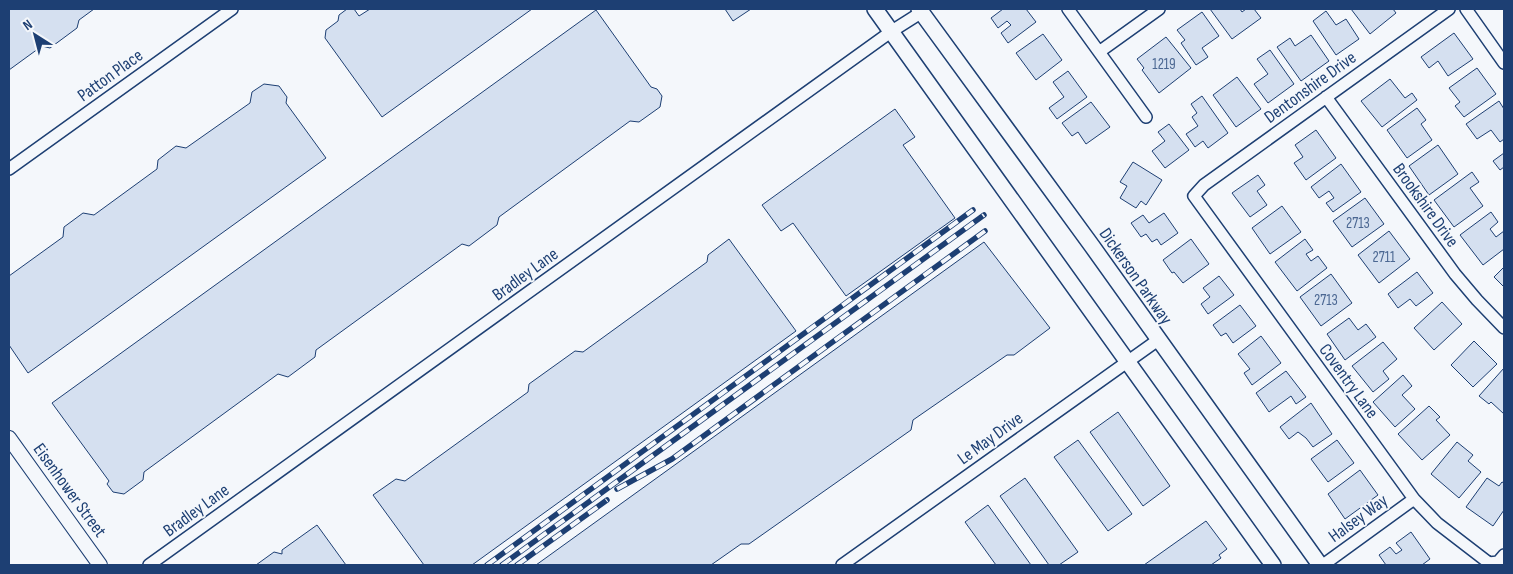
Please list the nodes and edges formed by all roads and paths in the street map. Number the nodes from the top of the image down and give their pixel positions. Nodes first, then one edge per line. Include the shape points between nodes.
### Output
1 (232, 9) edge
2 (875, 9) edge
3 (1068, 9) edge
4 (1159, 9) edge
5 (1449, 9) edge
6 (1466, 9) edge
7 (921, 10) edge
8 (892, 31) junction
9 (1099, 52) junction
10 (1504, 63) edge
11 (1326, 97) junction
12 (1146, 117) dead end
13 (9, 169) edge
14 (1194, 196) joint
15 (1504, 328) edge
16 (1158, 340) junction
17 (1127, 362) junction
18 (9, 438) edge
19 (1414, 499) junction
20 (1501, 558) edge
21 (100, 565) edge
22 (149, 565) edge
23 (842, 565) edge
24 (1273, 565) edge
25 (1322, 565) edge

1 - 13 street, Patton Place
2 - 8 main road
3 - 9 street
4 - 9 street
5 - 11 street, Dentonshire Drive
6 - 10 street
7 - 8 street, Bradley Lane
7 - 16 main road, Dickerson Parkway
8 - 17 main road
8 - 22 street, Bradley Lane
9 - 12 street
11 - 14 street, Dentonshire Drive via 1204,185
11 - 15 street, Brookshire Drive via 1455,274
14 - 19 street, Coventry Lane
16 - 17 street, Le May Drive
16 - 25 main road, Dickerson Parkway
17 - 23 street, Le May Drive
17 - 24 main road
18 - 21 street, Eisenhower Street
19 - 20 street, Coventry Lane via 1437,523 1489,563
19 - 25 street, Halsey Way

